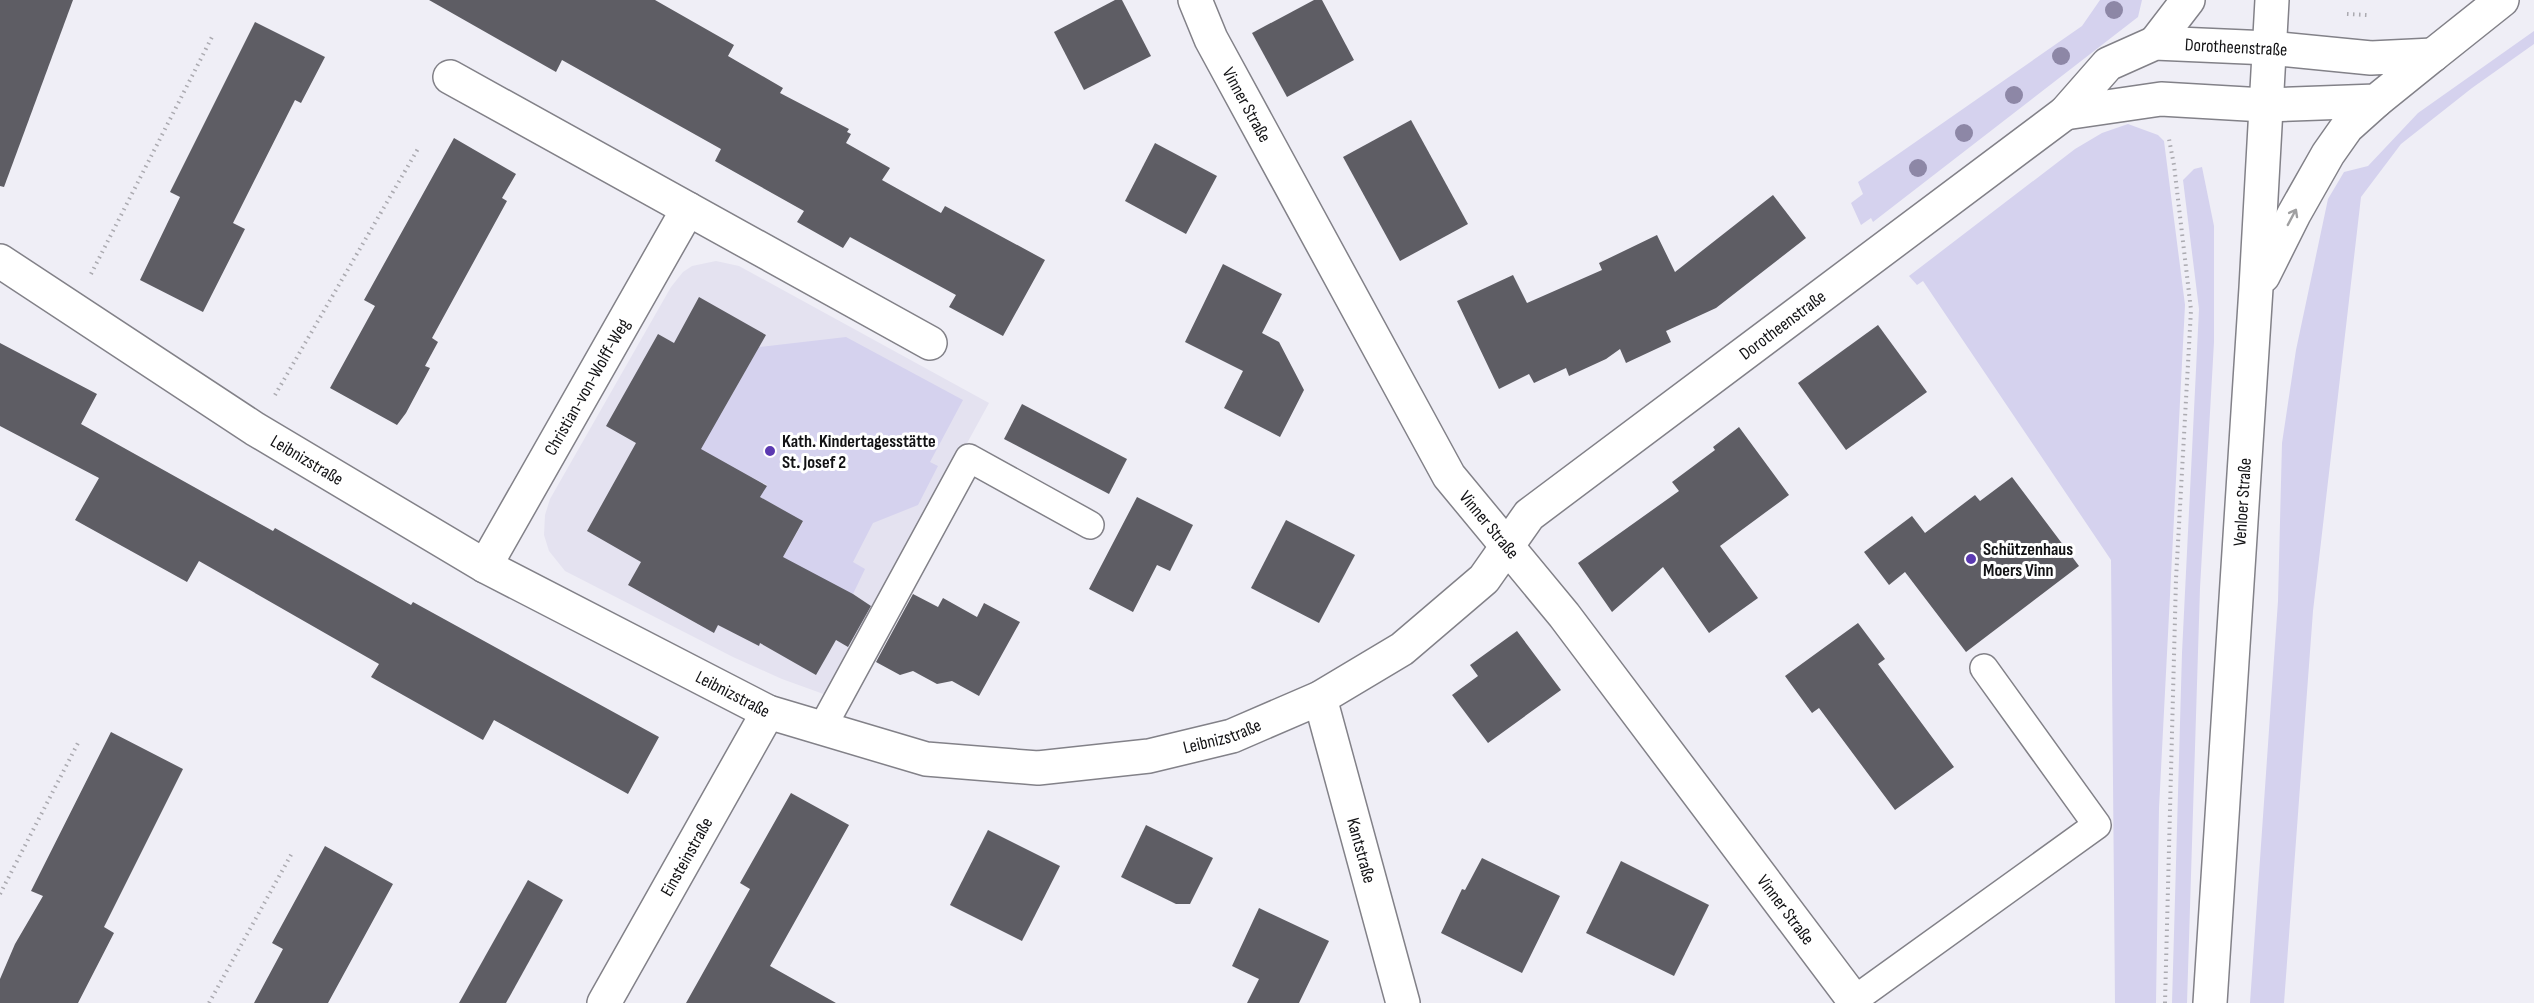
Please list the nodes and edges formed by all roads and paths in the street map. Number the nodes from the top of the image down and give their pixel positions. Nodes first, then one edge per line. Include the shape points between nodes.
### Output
1 (1195, 0) edge
2 (2188, 0) edge
3 (2272, 0) edge
4 (2502, 0) edge
5 (213, 34) dead end
6 (2155, 43) junction
7 (2269, 48) junction
8 (2433, 55) junction
9 (450, 77) dead end
10 (2161, 99) junction
11 (2376, 100) junction
12 (2265, 105) junction
13 (2065, 113) junction
14 (419, 147) dead end
15 (688, 209) junction
16 (0, 261) edge
17 (2256, 288) junction
18 (73, 309) junction
19 (930, 343) dead end
20 (255, 429) junction
21 (1090, 525) dead end
22 (1508, 546) junction
23 (485, 566) junction
24 (1984, 668) dead end
25 (1320, 698) junction
26 (768, 712) junction
27 (822, 728) junction
28 (79, 741) dead end
29 (292, 853) dead end
30 (0, 894) edge
31 (1855, 1002) edge
32 (209, 1003) edge
33 (604, 1003) edge
34 (1403, 1003) edge
35 (2165, 1003) edge
36 (2210, 1003) edge

1 - 22 street, Vinner Straße via 1211,39 1449,476
2 - 6 street
3 - 7 street, Venloer Straße
4 - 8 street
5 - 18 path
6 - 7 street, Dorotheenstraße
6 - 13 street, Dorotheenstraße via 2108,64
7 - 8 street, Dorotheenstraße via 2371,58
7 - 12 street, Venloer Straße
8 - 11 street
9 - 15 street
10 - 12 street, Dorotheenstraße
10 - 13 street, Dorotheenstraße
10 - 35 path via 2174,165 2191,310 2176,591
11 - 12 street, Dorotheenstraße
17 -> 11 street via 2328,154 2347,127
12 - 17 street, Venloer Straße
13 - 22 street, Dorotheenstraße via 1529,515
14 - 20 path
15 - 19 street
15 - 23 street, Christian-von-Wolff-Weg
16 - 18 street, Leibnizstraße
17 - 36 street, Venloer Straße
18 - 20 street, Leibnizstraße
20 - 23 street, Leibnizstraße
21 - 27 lane via 969,458
22 - 25 street, Leibnizstraße via 1484,579 1402,649
22 - 31 street, Vinner Straße
23 - 26 street, Leibnizstraße
24 - 31 lane via 2097,825
25 - 27 street, Leibnizstraße via 1232,736 1149,756 1038,768 926,759
25 - 34 street, Kantstraße
26 - 27 street, Leibnizstraße
26 - 33 street, Einsteinstraße
28 - 30 path
29 - 32 path

